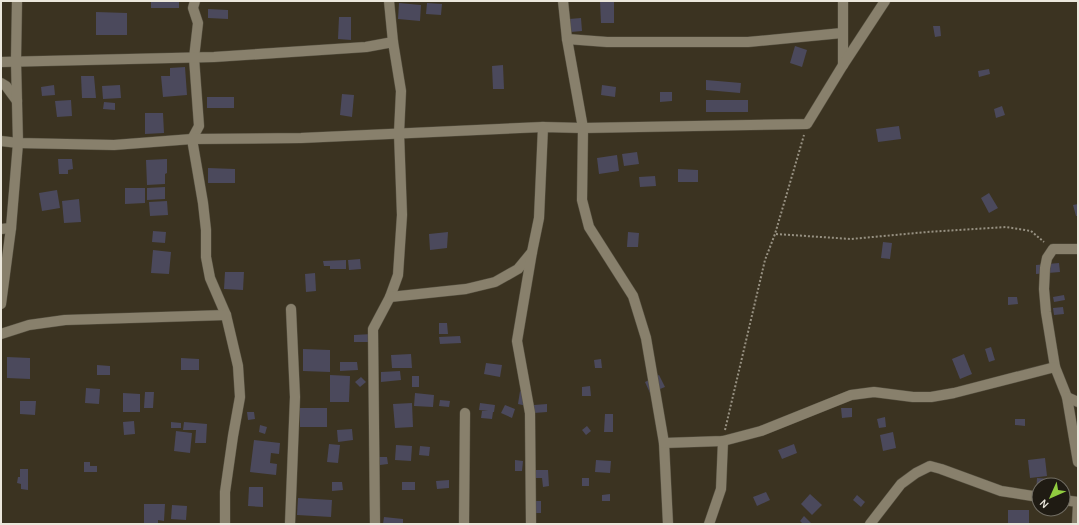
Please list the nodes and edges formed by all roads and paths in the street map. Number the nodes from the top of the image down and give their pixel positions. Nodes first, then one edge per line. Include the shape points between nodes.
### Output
1 (17, 1) edge
2 (195, 1) edge
3 (389, 1) edge
4 (562, 1) edge
5 (843, 1) edge
6 (885, 1) edge
7 (842, 33) junction
8 (567, 39) junction
9 (393, 42) junction
10 (194, 58) junction
11 (16, 61) junction
12 (1, 62) edge
13 (843, 65) junction
14 (1, 83) edge
15 (17, 101) junction
16 (807, 124) junction
17 (543, 127) junction
18 (583, 128) junction
19 (399, 133) junction
20 (192, 139) junction
21 (1, 141) edge
22 (18, 143) junction
23 (6, 229) edge
24 (775, 234) junction
25 (1053, 249) junction
26 (1078, 249) edge
27 (532, 252) junction
28 (390, 297) junction
29 (1, 304) edge
30 (291, 309) dead end
31 (226, 315) junction
32 (1, 334) edge
33 (1055, 367) junction
34 (1067, 397) junction
35 (1078, 402) edge
36 (465, 413) dead end
37 (722, 441) junction
38 (664, 443) junction
39 (1078, 462) edge
40 (1031, 496) edge
41 (1078, 503) edge
42 (225, 524) edge
43 (290, 524) edge
44 (375, 524) edge
45 (464, 524) edge
46 (532, 524) edge
47 (668, 524) edge
48 (709, 524) edge
49 (870, 524) edge
50 (1077, 524) edge

1 - 11 street
2 - 10 street via 193,8 198,23
3 - 9 street
4 - 8 street
5 - 7 street
6 - 13 street
7 - 8 street via 748,42 607,42
7 - 13 street
8 - 18 street
9 - 10 street via 366,47
9 - 19 street via 401,91
10 - 11 street
10 - 20 street via 199,126
11 - 12 street
11 - 15 street
13 - 16 street
14 - 15 street
15 - 22 street
16 - 18 street
16 - 24 path
17 - 18 street
17 - 19 street
17 - 27 street via 539,218
18 - 38 street via 582,200 589,227 633,296 646,338
19 - 20 street via 301,138
19 - 28 street via 401,248 398,275
20 - 22 street via 114,145
20 - 31 street via 206,230 208,271
21 - 22 street
22 - 23 street
23 - 29 street
24 - 25 path via 851,239 1006,227 1031,231
24 - 37 path via 765,260
25 - 26 street
25 - 33 street via 1047,258 1044,289
27 - 28 street via 518,269 495,282 466,289
27 - 46 street via 517,341 530,413
28 - 44 street via 373,329
30 - 43 street via 295,397
31 - 32 street via 65,320 29,325
31 - 42 street via 238,366 240,397 225,492
33 - 34 street
33 - 37 street via 931,397 874,392 851,395 761,432
34 - 35 street
34 - 39 street
36 - 45 street
37 - 38 street
37 - 48 street via 722,490
38 - 47 street
40 - 49 street via 1001,491 930,466 901,484
41 - 50 street

